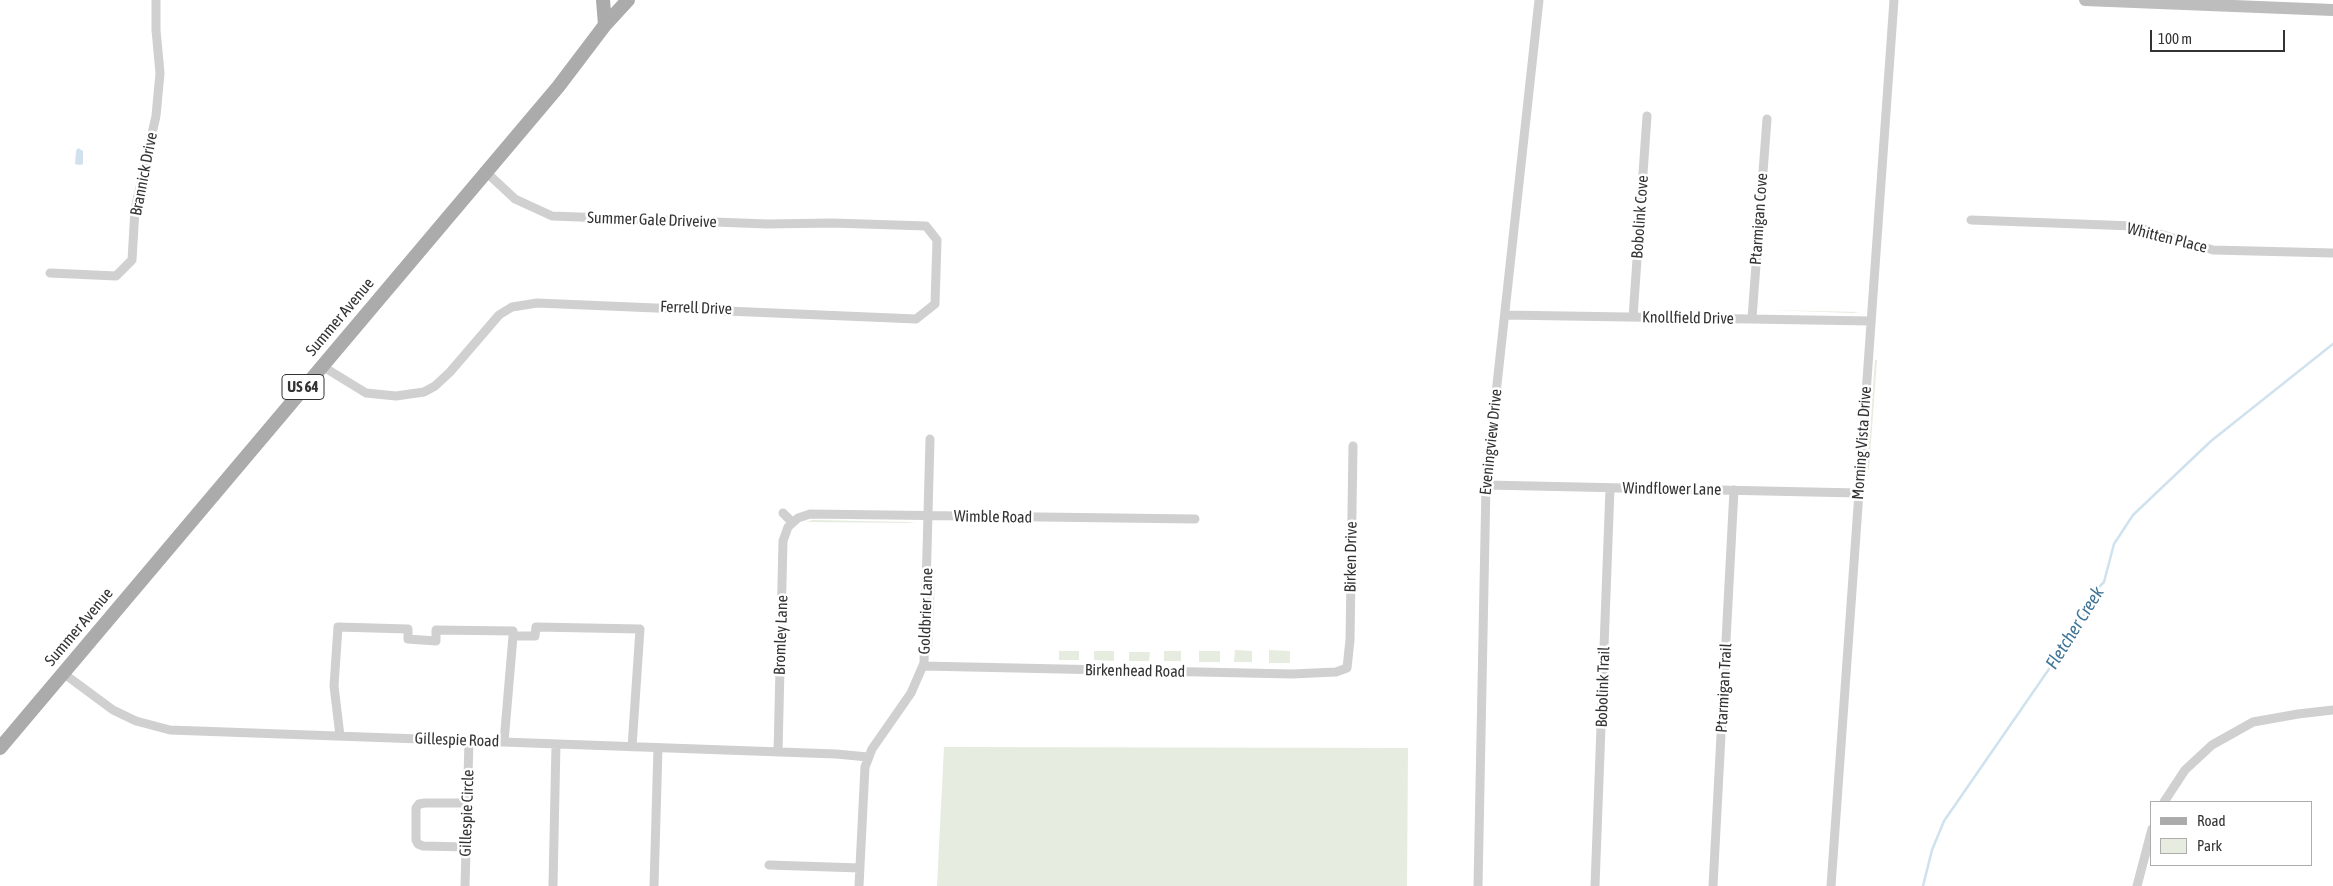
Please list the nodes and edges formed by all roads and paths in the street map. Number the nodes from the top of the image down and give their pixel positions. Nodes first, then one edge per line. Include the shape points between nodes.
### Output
1 (156, 0) edge
2 (603, 0) edge
3 (628, 0) edge
4 (1540, 0) edge
5 (1894, 0) edge
6 (2084, 0) edge
7 (2106, 0) edge
8 (2333, 10) edge
9 (605, 25) junction
10 (1647, 116) dead end
11 (1766, 120) dead end
12 (486, 172) junction
13 (1971, 220) dead end
14 (832, 222) joint
15 (2333, 253) edge
16 (50, 274) dead end
17 (1505, 315) junction
18 (1633, 317) junction
19 (1752, 318) junction
20 (1871, 321) junction
21 (322, 366) junction
22 (930, 439) dead end
23 (1353, 446) dead end
24 (1486, 485) junction
25 (1610, 488) junction
26 (1734, 490) junction
27 (1858, 492) junction
28 (783, 513) dead end
29 (929, 516) junction
30 (1195, 519) dead end
31 (792, 522) junction
32 (513, 636) junction
33 (923, 666) junction
34 (1347, 668) joint
35 (63, 673) junction
36 (2333, 710) edge
37 (340, 736) junction
38 (469, 740) junction
39 (504, 742) junction
40 (556, 744) junction
41 (632, 747) junction
42 (0, 748) edge
43 (658, 748) junction
44 (778, 752) junction
45 (868, 757) junction
46 (2165, 801) edge
47 (468, 803) junction
48 (2150, 837) edge
49 (466, 847) junction
50 (769, 865) dead end
51 (860, 868) junction
52 (552, 885) edge
53 (466, 886) edge
54 (654, 886) edge
55 (859, 886) edge
56 (1478, 886) edge
57 (1595, 886) edge
58 (1713, 886) edge
59 (1830, 886) edge
60 (2137, 886) edge

1 - 16 street, Brannick Drive via 160,73 156,116 135,209 132,260 116,276
2 - 9 main road
3 - 9 main road, Summer Avenue / US 64
4 - 17 street, Eveningview Drive
5 - 20 street, Morning Vista Drive
6 - 7 street
7 - 8 street
9 - 12 main road, Summer Avenue / US 64
10 - 18 street, Bobolink Cove
11 - 19 street, Ptarmigan Cove
12 - 14 street, Summer Gale Driveive via 515,199 552,216 768,224
12 - 21 main road, Summer Avenue / US 64
13 - 15 street, Whitten Place via 2133,226 2213,250
14 - 21 street, Ferrell Drive via 926,226 937,240 935,304 916,319 537,303 512,307 499,315 450,372 424,392 396,396 366,393
17 - 18 street, Knollfield Drive
17 - 24 street, Eveningview Drive
18 - 19 street, Knollfield Drive
19 - 20 street, Knollfield Drive
20 - 27 street, Morning Vista Drive
21 - 35 main road, Summer Avenue / US 64
22 - 29 street, Goldbrier Lane
23 - 34 street, Birken Drive
24 - 25 street, Windflower Lane
24 - 56 street, Eveningview Drive
25 - 26 street, Windflower Lane
25 - 57 street, Bobolink Trail
26 - 27 street, Windflower Lane
26 - 58 street, Ptarmigan Trail
27 - 59 street, Morning Vista Drive
28 - 31 street
29 - 30 street, Wimble Road
29 - 31 street, Wimble Road via 810,514
29 - 33 street, Goldbrier Lane
31 - 44 street, Bromley Lane via 783,541
32 - 37 street via 513,631 436,630 436,641 408,639 408,629 338,627 334,686
32 - 39 street
32 - 41 street via 535,636 536,627 640,629
33 - 34 street, Birkenhead Road via 1292,674 1336,672
33 - 45 street, Goldbrier Lane via 904,704
35 - 37 street, Gillespie Road via 113,710 153,726 192,732
35 - 42 main road, Summer Avenue / US 64
36 - 46 street via 2253,722 2212,744 2185,770
37 - 38 street, Gillespie Road
38 - 39 street, Gillespie Road
38 - 47 street, Gillespie Circle
39 - 40 street, Gillespie Road
40 - 41 street, Gillespie Road
40 - 52 street
41 - 43 street, Gillespie Road
43 - 44 street, Gillespie Road
43 - 54 street
44 - 45 street, Gillespie Road
45 - 51 street, Goldbrier Lane via 862,785
47 - 49 street, Gillespie Circle
47 - 49 street via 425,802 416,808 418,844
48 - 60 street
49 - 53 street, Gillespie Circle
50 - 51 street
51 - 55 street, Goldbrier Lane

